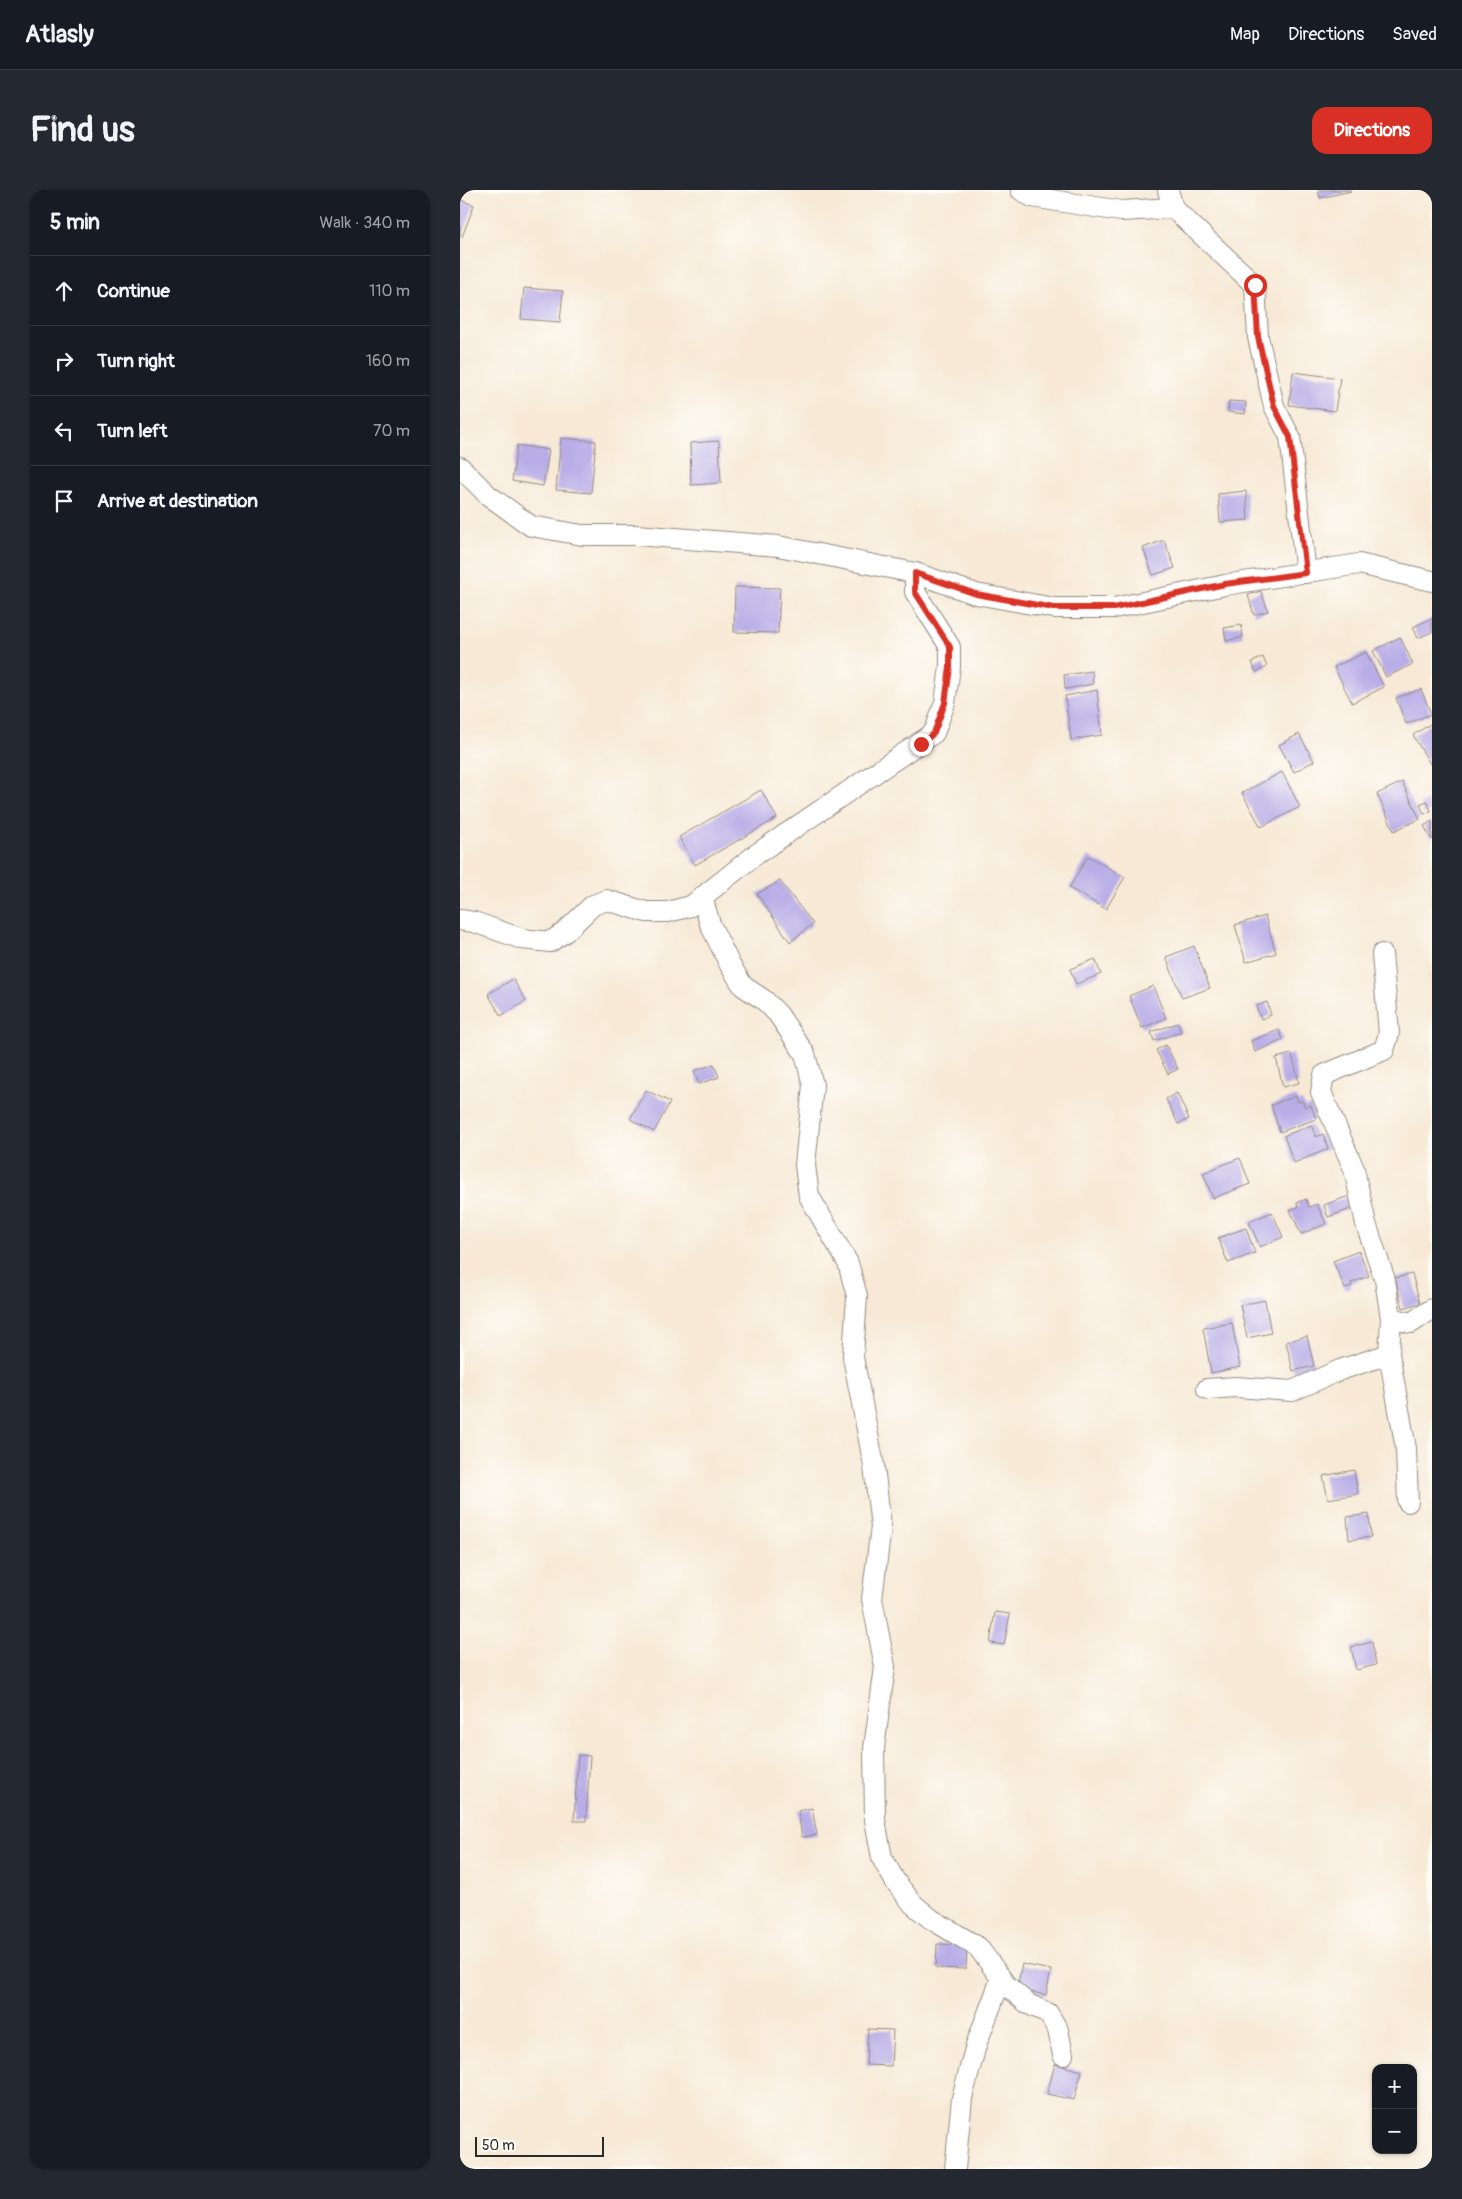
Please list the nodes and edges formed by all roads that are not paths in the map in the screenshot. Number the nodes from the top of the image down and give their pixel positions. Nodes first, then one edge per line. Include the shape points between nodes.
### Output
1 (1021, 190) edge
2 (1170, 199) edge
3 (460, 467) edge
4 (915, 573) junction
5 (1306, 573) junction
6 (1432, 581) edge
7 (702, 897) junction
8 (460, 920) edge
9 (1382, 954) dead end
10 (1432, 1309) edge
11 (1391, 1318) junction
12 (1389, 1354) junction
13 (1206, 1389) dead end
14 (1408, 1502) dead end
15 (1001, 1979) junction
16 (1063, 2055) dead end
17 (955, 2169) edge

1 - 2 street via 1032,196 1121,211
2 - 5 street via 1255,285 1258,337 1274,406 1290,437
3 - 4 street via 488,495 532,526 582,535 636,535 778,546
4 - 5 street via 976,594 1054,608 1114,608 1225,584
4 - 7 street via 915,592 950,647 945,703 934,733 755,855
5 - 6 street via 1360,564
7 - 8 street via 691,906 668,912 646,912 607,900 594,905 550,942 522,939
7 - 15 street via 710,924 743,986 778,1014 805,1054 813,1085 805,1165 809,1196 848,1263 857,1296 854,1357 874,1466 881,1527 872,1599 886,1667 874,1748 875,1820 882,1858 895,1882 913,1904 931,1919 978,1947
9 - 11 street via 1389,1033 1384,1050 1324,1075 1321,1092 1354,1169 1366,1224 1385,1280
10 - 11 street via 1411,1323
11 - 12 street
12 - 13 street via 1340,1370 1292,1391 1236,1387
12 - 14 street via 1406,1449
15 - 16 street via 1028,2004 1048,2013 1058,2030
15 - 17 street via 976,2045 962,2098

